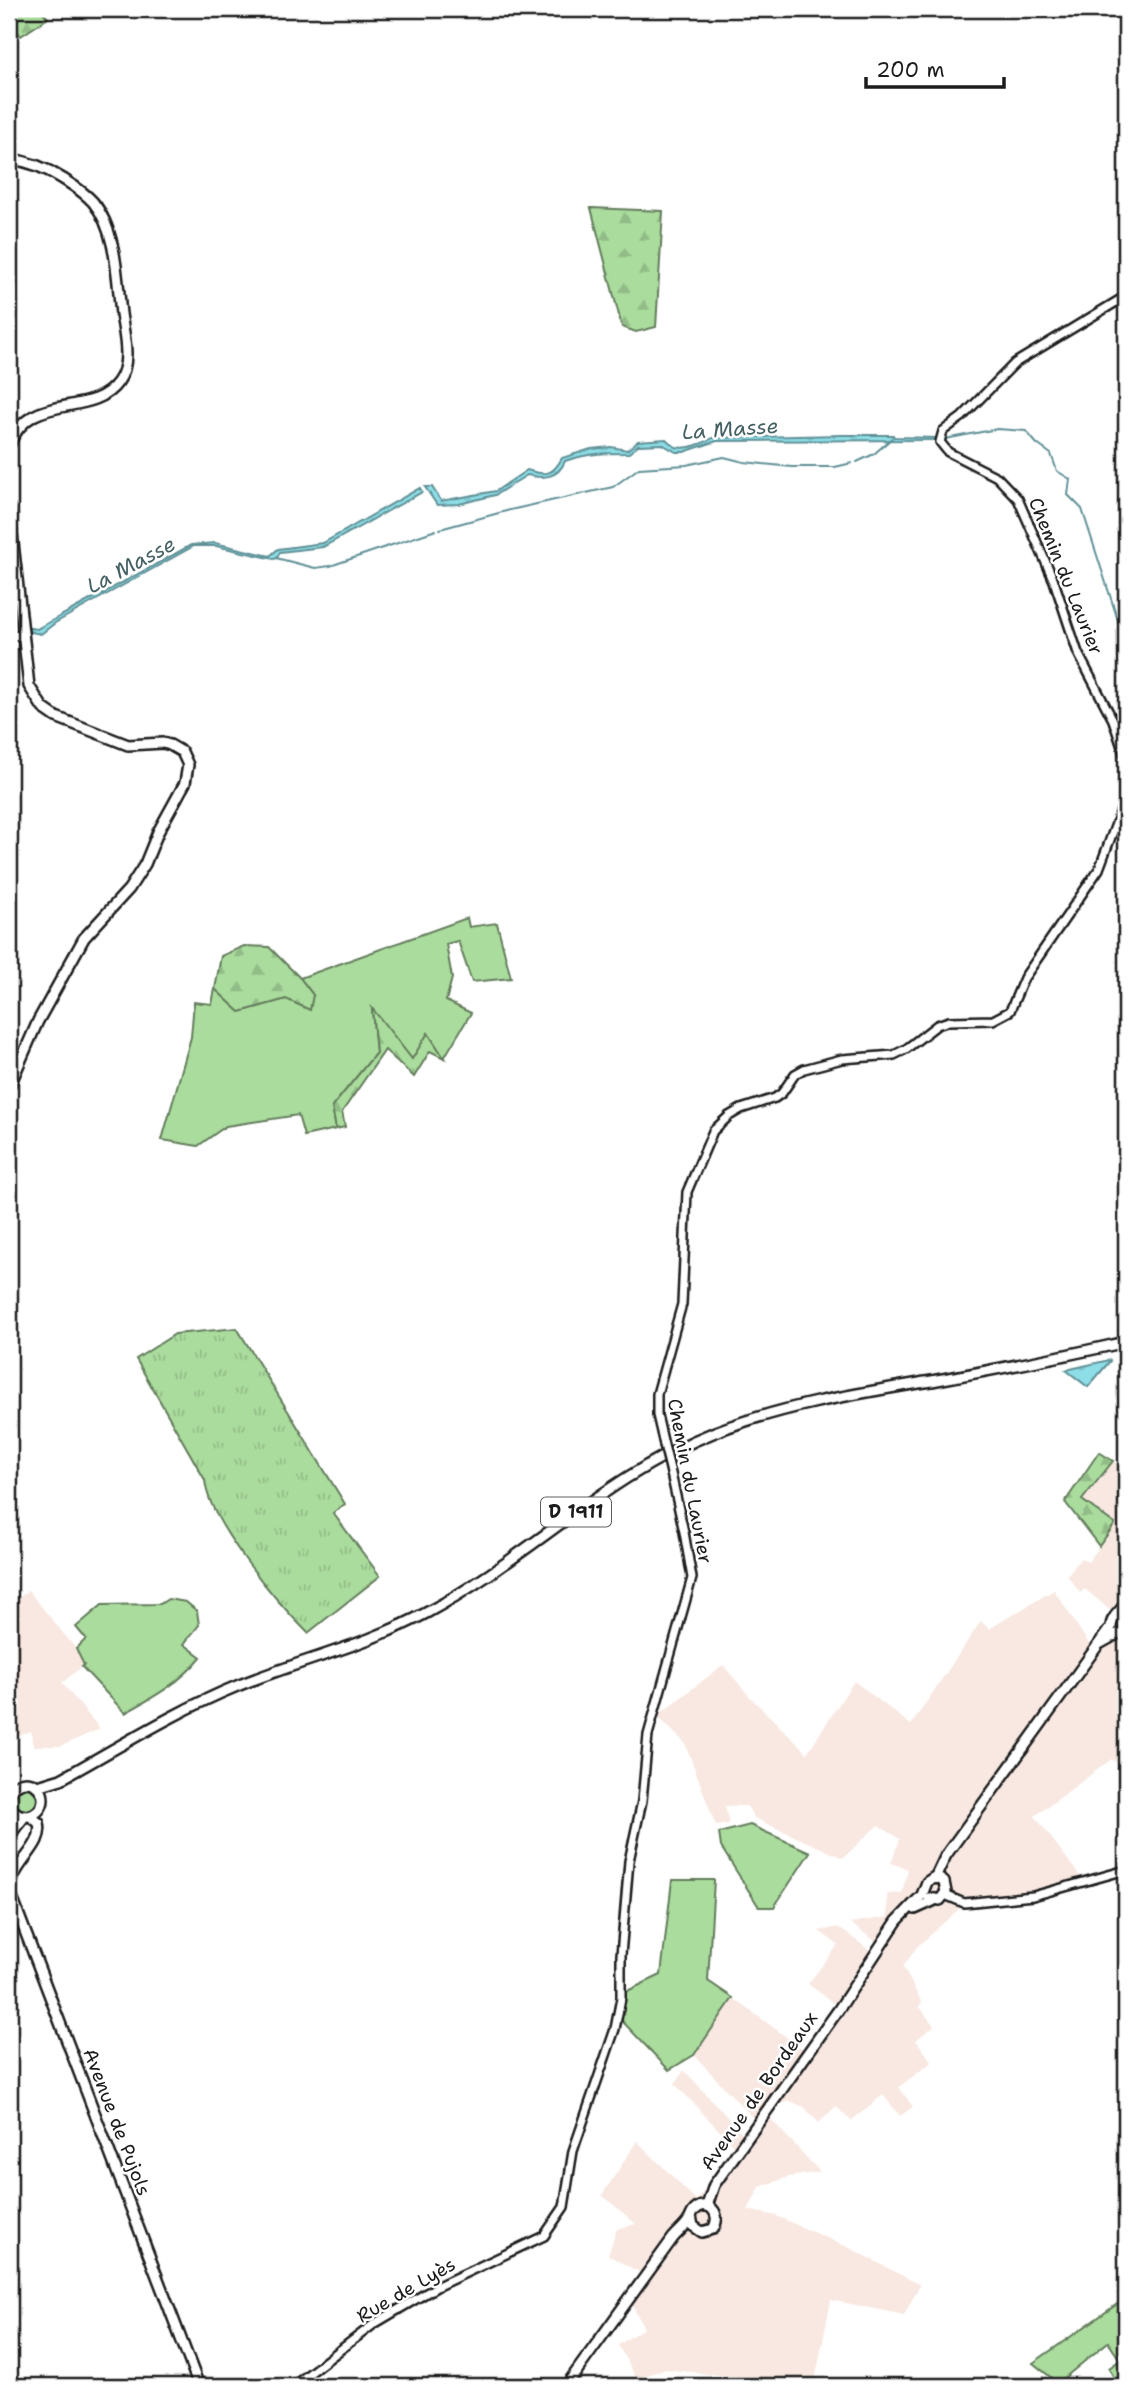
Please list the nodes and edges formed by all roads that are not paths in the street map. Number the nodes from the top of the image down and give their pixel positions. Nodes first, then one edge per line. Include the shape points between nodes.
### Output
1 (9, 159) edge
2 (1126, 296) edge
3 (9, 446) edge
4 (9, 507) edge
5 (22, 631) junction
6 (9, 634) edge
7 (1126, 759) edge
8 (1126, 797) edge
9 (9, 1087) edge
10 (1126, 1342) edge
11 (1126, 1602) edge
12 (1122, 1614) edge
13 (1118, 1632) edge
14 (61, 1779) junction
15 (38, 1786) junction
16 (10, 1794) edge
17 (43, 1802) junction
18 (12, 1809) junction
19 (28, 1816) junction
20 (9, 1834) edge
21 (950, 1852) junction
22 (15, 1870) junction
23 (1126, 1870) edge
24 (932, 1879) junction
25 (945, 1884) junction
26 (924, 1891) junction
27 (945, 1895) junction
28 (933, 1900) junction
29 (888, 1935) junction
30 (877, 1958) junction
31 (846, 1999) junction
32 (707, 2206) junction
33 (691, 2216) junction
34 (702, 2232) junction
35 (544, 2236) joint
36 (668, 2247) junction
37 (199, 2386) edge
38 (293, 2386) edge
39 (566, 2386) edge

1 - 3 main road via 40,166 94,204 113,251 125,343 125,364 111,390 87,402 30,418
2 - 7 street, Chemin du Laurier via 1015,363 940,439 948,452 997,477 1018,499
4 - 5 main road
5 - 6 street
5 - 9 main road via 29,686 43,708 128,745 170,745 182,752 188,765 185,783 138,878 84,938 38,1021
8 - 35 street, Chemin du Laurier, bridge via 1099,869 1024,978 1010,1011 993,1020 937,1025 894,1055 842,1059 795,1074 775,1098 741,1109 713,1131 687,1192 682,1304 657,1394 657,1415 691,1568 691,1586 649,1735 629,1861 615,2029 573,2151 564,2207
10 - 14 main road, D 1911 via 804,1404 713,1433 636,1471 497,1570 407,1624 238,1685
11 - 12 main road
12 - 13 main road via 1113,1618
13 - 21 main road via 1094,1648
14 - 15 main road, D 1911
14 - 17 main road, D 1911
15 - 16 main road via 26,1782
15 - 17 main road
16 - 18 main road
17 - 19 main road
17 - 22 main road via 46,1837
18 - 19 main road
18 - 20 main road
19 - 20 main road
19 - 22 main road via 39,1823 40,1839
21 - 24 main road
21 - 25 main road via 943,1871
22 - 37 main road, Avenue de Pujols via 10,1892
23 - 27 street via 1040,1895 964,1903
24 - 25 main road
24 - 26 main road
25 - 27 main road
26 - 28 main road
26 - 29 main road, Avenue de Bordeaux
27 - 28 main road
28 - 30 main road, Avenue de Bordeaux via 906,1916
29 - 30 main road
29 - 31 main road, Avenue de Bordeaux
30 - 31 main road, Avenue de Bordeaux
31 - 32 main road, Avenue de Bordeaux via 714,2185
32 - 33 main road
32 - 34 main road via 715,2211 717,2222 713,2229
33 - 34 main road via 693,2226
33 - 36 main road
34 - 36 main road via 684,2234
35 - 38 street, Rue de Lyès via 427,2292 374,2324
36 - 39 main road

